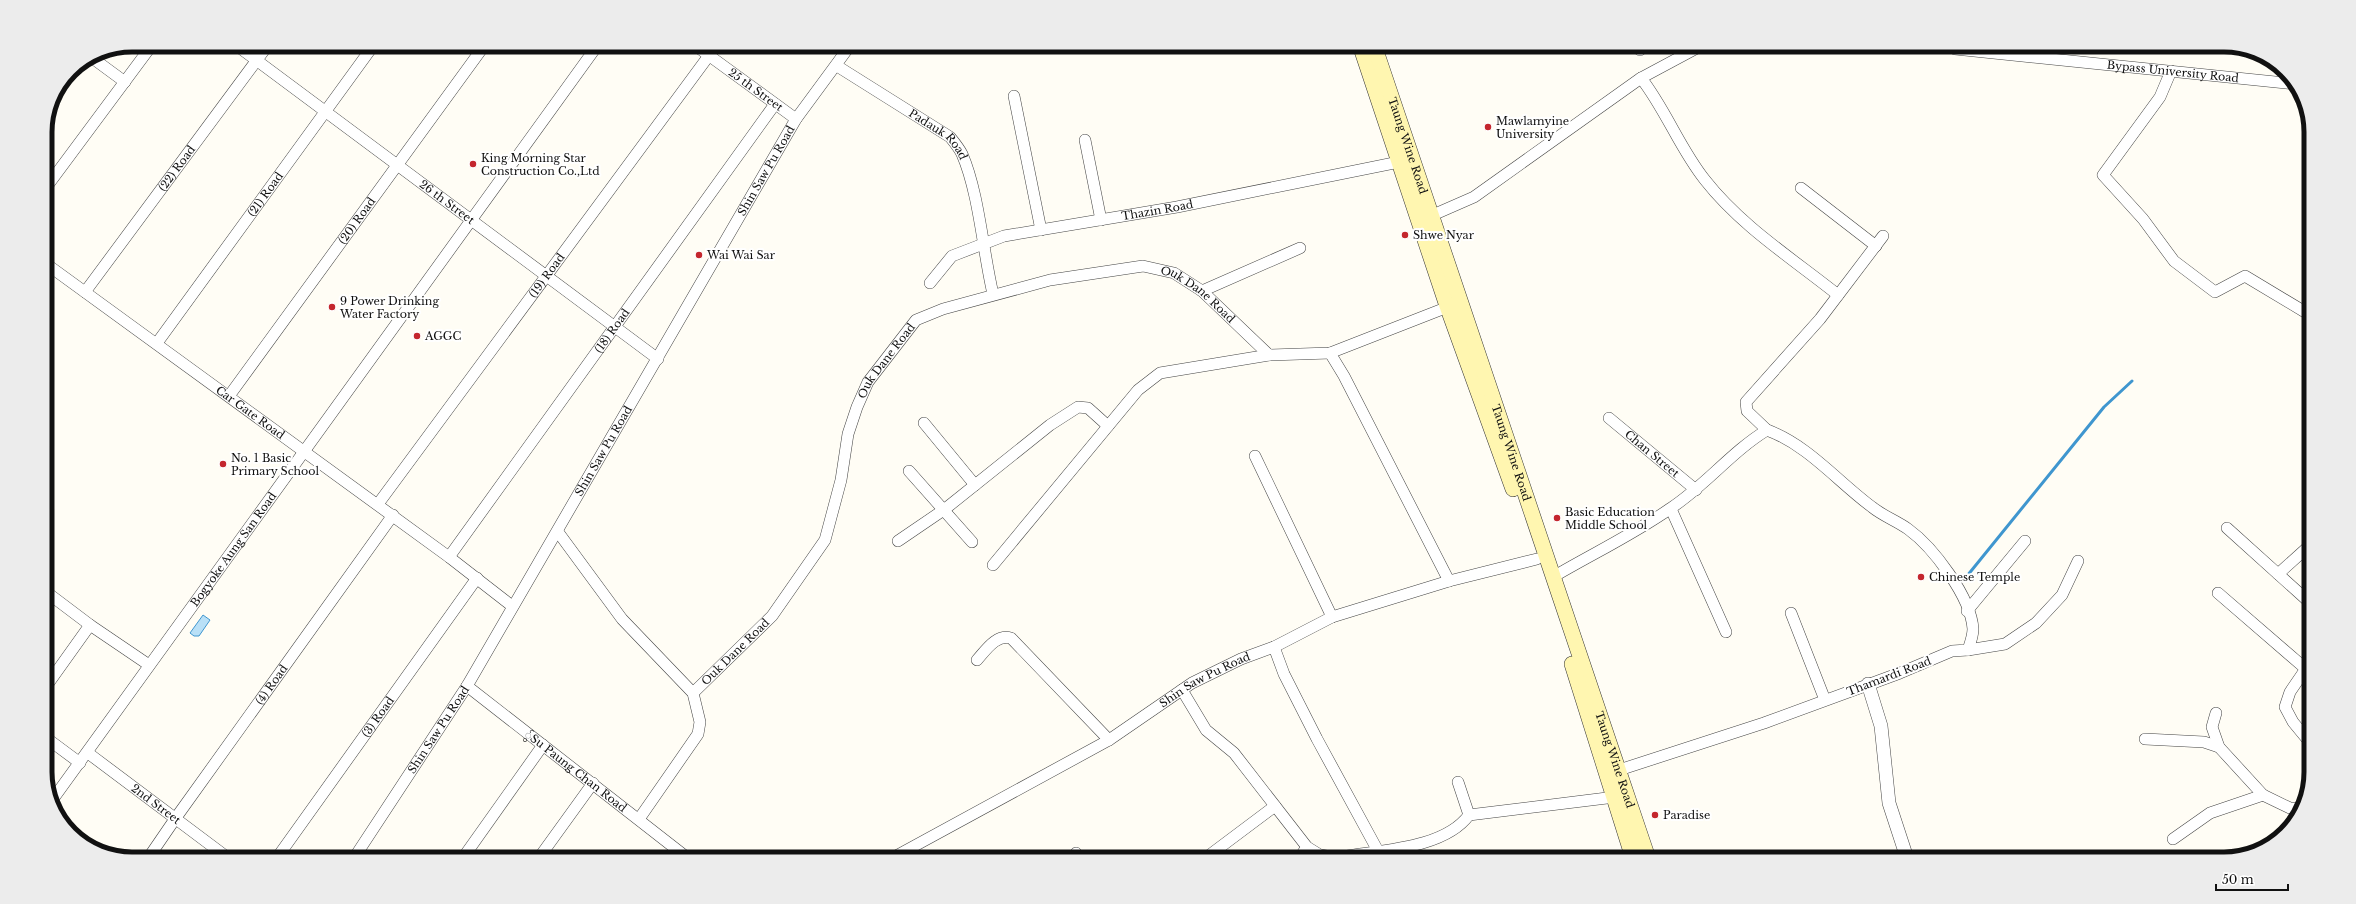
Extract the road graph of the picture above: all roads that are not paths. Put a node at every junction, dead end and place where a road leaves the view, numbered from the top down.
1 (147, 52) edge
2 (245, 52) edge
3 (263, 52) edge
4 (369, 52) edge
5 (480, 52) edge
6 (592, 52) edge
7 (704, 52) edge
8 (712, 52) edge
9 (846, 52) edge
10 (1362, 52) edge
11 (1377, 52) edge
12 (1690, 52) edge
13 (1995, 52) edge
14 (709, 56) junction
15 (96, 61) edge
16 (257, 61) junction
17 (837, 66) junction
18 (2171, 71) junction
19 (1641, 78) junction
20 (125, 82) junction
21 (2287, 83) edge
22 (1014, 96) dead end
23 (775, 104) junction
24 (325, 111) junction
25 (796, 119) junction
26 (1085, 140) dead end
27 (1399, 162) junction
28 (396, 165) junction
29 (52, 180) edge
30 (1801, 188) dead end
31 (1425, 219) junction
32 (1101, 220) junction
33 (472, 221) junction
34 (1041, 230) junction
35 (1883, 236) dead end
36 (982, 243) junction
37 (1876, 246) junction
38 (1300, 248) dead end
39 (52, 269) edge
40 (546, 276) junction
41 (930, 283) dead end
42 (1202, 291) junction
43 (85, 292) junction
44 (993, 294) junction
45 (1838, 295) junction
46 (1462, 303) junction
47 (1447, 306) junction
48 (2304, 311) edge
49 (616, 328) junction
50 (157, 343) junction
51 (1330, 353) junction
52 (1269, 355) junction
53 (658, 359) junction
54 (229, 396) junction
55 (1609, 418) dead end
56 (924, 423) dead end
57 (1108, 426) junction
58 (1767, 430) junction
59 (303, 450) junction
60 (1255, 456) dead end
61 (909, 471) dead end
62 (975, 485) junction
63 (1696, 490) junction
64 (378, 504) junction
65 (1671, 509) junction
66 (945, 510) junction
67 (393, 515) junction
68 (2227, 528) dead end
69 (558, 532) junction
70 (898, 541) dead end
71 (2025, 541) dead end
72 (972, 542) dead end
73 (2304, 551) edge
74 (449, 556) junction
75 (1537, 559) junction
76 (2078, 561) dead end
77 (993, 565) dead end
78 (2278, 574) junction
79 (1553, 576) junction
80 (477, 578) junction
81 (1449, 581) junction
82 (2218, 593) dead end
83 (52, 596) edge
84 (2304, 597) edge
85 (512, 606) junction
86 (1967, 611) junction
87 (1791, 614) dead end
88 (1332, 617) junction
89 (90, 625) junction
90 (1726, 632) dead end
91 (1274, 647) junction
92 (1968, 650) junction
93 (976, 660) dead end
94 (149, 665) junction
95 (2304, 665) edge
96 (2304, 672) edge
97 (52, 678) edge
98 (1868, 684) junction
99 (467, 686) junction
100 (1182, 690) junction
101 (693, 693) junction
102 (1825, 700) junction
103 (2216, 713) dead end
104 (2304, 736) edge
105 (2145, 739) dead end
106 (1109, 740) junction
107 (52, 742) edge
108 (543, 745) junction
109 (2219, 747) junction
110 (88, 753) junction
111 (80, 763) junction
112 (1614, 774) junction
113 (1458, 782) dead end
114 (593, 783) junction
115 (56, 795) edge
116 (2263, 795) junction
117 (1615, 797) junction
118 (1275, 806) junction
119 (2295, 809) edge
120 (1469, 815) junction
121 (174, 819) junction
122 (638, 819) junction
123 (2173, 838) dead end
124 (1307, 847) junction
125 (1378, 851) junction
126 (152, 852) edge
127 (220, 852) edge
128 (281, 852) edge
129 (358, 852) edge
130 (467, 852) edge
131 (543, 852) edge
132 (680, 852) edge
133 (903, 852) edge
134 (1214, 852) edge
135 (1304, 852) edge
136 (1315, 852) edge
137 (1372, 852) edge
138 (1631, 852) edge
139 (1646, 852) edge
140 (1905, 852) edge

1 - 20 street
2 - 16 street, 26 th Street
3 - 16 street, (22) Road
4 - 24 street, (21) Road
5 - 28 street, (20) Road
6 - 33 street, Bogyoke Aung San Road
7 - 14 street, 25 th Street
8 - 14 street, (19) Road
9 - 17 street, Shin Saw Pu Road
10 - 27 main road, Taung Wine Road
11 - 31 main road, Taung Wine Road
12 - 19 street
13 - 18 street, Bypass University Road
14 - 23 street, 25 th Street
14 - 40 street, (19) Road
15 - 20 street
16 - 24 street, 26 th Street
16 - 43 street, (22) Road
17 - 25 street, Shin Saw Pu Road
17 - 36 street, Padauk Road
18 - 21 street, Bypass University Road
18 - 48 street
19 - 31 street
19 - 45 street
20 - 29 street
22 - 34 street
23 - 25 street, 25 th Street
23 - 49 street, (18) Road
24 - 28 street, 26 th Street
24 - 50 street, (21) Road
25 - 53 street, Shin Saw Pu Road
26 - 32 street
27 - 31 main road, Taung Wine Road
27 - 32 street, Thazin Road
28 - 33 street, 26 th Street
28 - 54 street, (20) Road
30 - 37 street
31 - 46 main road, Taung Wine Road
31 - 47 main road, Taung Wine Road
32 - 34 street, Thazin Road
33 - 40 street, 26 th Street
33 - 59 street, Bogyoke Aung San Road
34 - 36 street, Thazin Road
35 - 37 street
36 - 41 street, Thazin Road
36 - 44 street, Padauk Road
37 - 45 street
38 - 42 street
39 - 43 street, Car Gate Road
40 - 49 street, 26 th Street
40 - 64 street, (19) Road
42 - 44 street, Ouk Dane Road
42 - 52 street, Ouk Dane Road
43 - 50 street, Car Gate Road
44 - 101 street, Ouk Dane Road
45 - 58 street
46 - 47 street
46 - 79 main road, Taung Wine Road
47 - 51 street
47 - 75 main road, Taung Wine Road
49 - 53 street, 26 th Street
49 - 74 street, (18) Road
50 - 54 street, Car Gate Road
51 - 52 street
51 - 81 street
52 - 57 street
53 - 69 street, Shin Saw Pu Road
54 - 59 street, Car Gate Road
55 - 63 street, Chan Street
56 - 62 street
57 - 62 street
57 - 77 street
58 - 63 street
58 - 86 street
59 - 64 street, Car Gate Road
59 - 94 street, Bogyoke Aung San Road
60 - 88 street
61 - 66 street
62 - 66 street
63 - 65 street
64 - 67 street, Car Gate Road
65 - 79 street
65 - 90 street
66 - 70 street
66 - 72 street
67 - 74 street, Car Gate Road
67 - 121 street, (4) Road
68 - 78 street
69 - 85 street, Shin Saw Pu Road
69 - 101 street
71 - 86 street
73 - 78 street
74 - 80 street, Car Gate Road
75 - 81 street, Shin Saw Pu Road
75 - 112 main road, Taung Wine Road
76 - 92 street, Thamardi Road
78 - 84 street
79 - 112 main road, Taung Wine Road
80 - 85 street, Car Gate Road
80 - 128 street, (3) Road
81 - 88 street, Shin Saw Pu Road
82 - 95 street
83 - 89 street
85 - 99 street, Shin Saw Pu Road
86 - 92 street
87 - 102 street
88 - 91 street, Shin Saw Pu Road
89 - 94 street
89 - 97 street
91 - 100 street, Shin Saw Pu Road
91 - 125 street
92 - 98 street, Thamardi Road
93 - 106 street
94 - 110 street, Bogyoke Aung San Road
96 - 104 street
98 - 102 street, Thamardi Road
98 - 140 street
99 - 108 street, ်ွSu Paung Chan Road
99 - 129 street, Shin Saw Pu Road
100 - 106 street, Shin Saw Pu Road
100 - 118 street
101 - 122 street
102 - 112 street, Thamardi Road
103 - 109 street
105 - 109 street
106 - 133 street, Shin Saw Pu Road
107 - 111 street
108 - 114 street, ်ွSu Paung Chan Road
108 - 130 street
109 - 116 street
110 - 111 street, Bogyoke Aung San Road
110 - 121 street, 2nd Street
111 - 115 street, Bogyoke Aung San Road
112 - 117 main road, Taung Wine Road
112 - 139 main road, Taung Wine Road
113 - 120 street
114 - 122 street, ်ွSu Paung Chan Road
114 - 131 street
116 - 119 street
116 - 123 street
117 - 120 street
117 - 138 main road, Taung Wine Road
118 - 124 street
118 - 134 street
120 - 125 street
121 - 126 street, (4) Road
121 - 127 street, 2nd Street
122 - 132 street, ်ွSu Paung Chan Road
124 - 135 street
124 - 136 street
125 - 137 street

